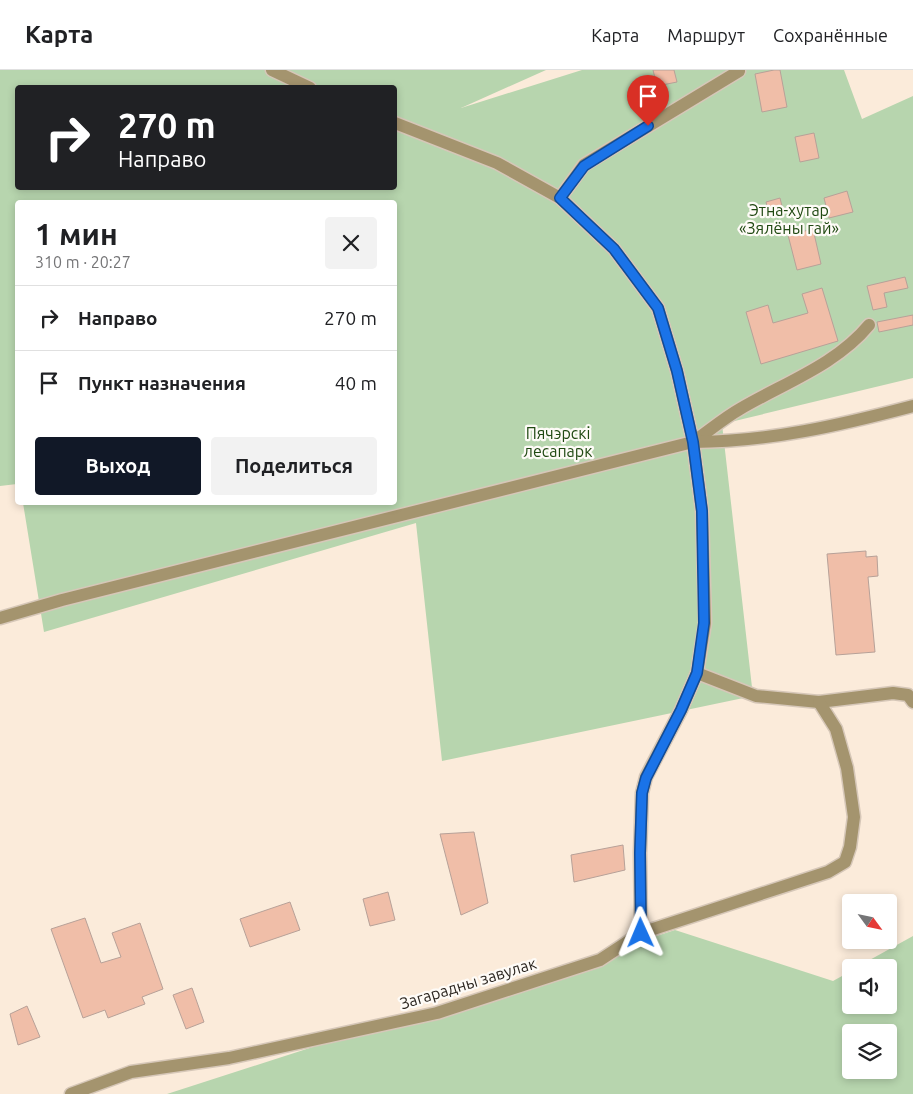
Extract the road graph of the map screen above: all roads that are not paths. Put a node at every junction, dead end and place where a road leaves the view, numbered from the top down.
1 (272, 70) edge
2 (739, 71) dead end
3 (304, 85) edge
4 (397, 124) edge
5 (560, 198) junction
6 (869, 325) dead end
7 (913, 406) edge
8 (693, 442) junction
9 (0, 618) edge
10 (697, 673) junction
11 (819, 702) junction
12 (913, 702) edge
13 (641, 933) junction
14 (71, 1094) edge

1 - 3 street
2 - 5 street
4 - 5 street
5 - 8 street
6 - 8 street
7 - 8 street
8 - 9 street
8 - 10 street
10 - 11 street
10 - 13 street
11 - 12 street
11 - 13 street, Загарадны завулак
13 - 14 street, Загарадны завулак

